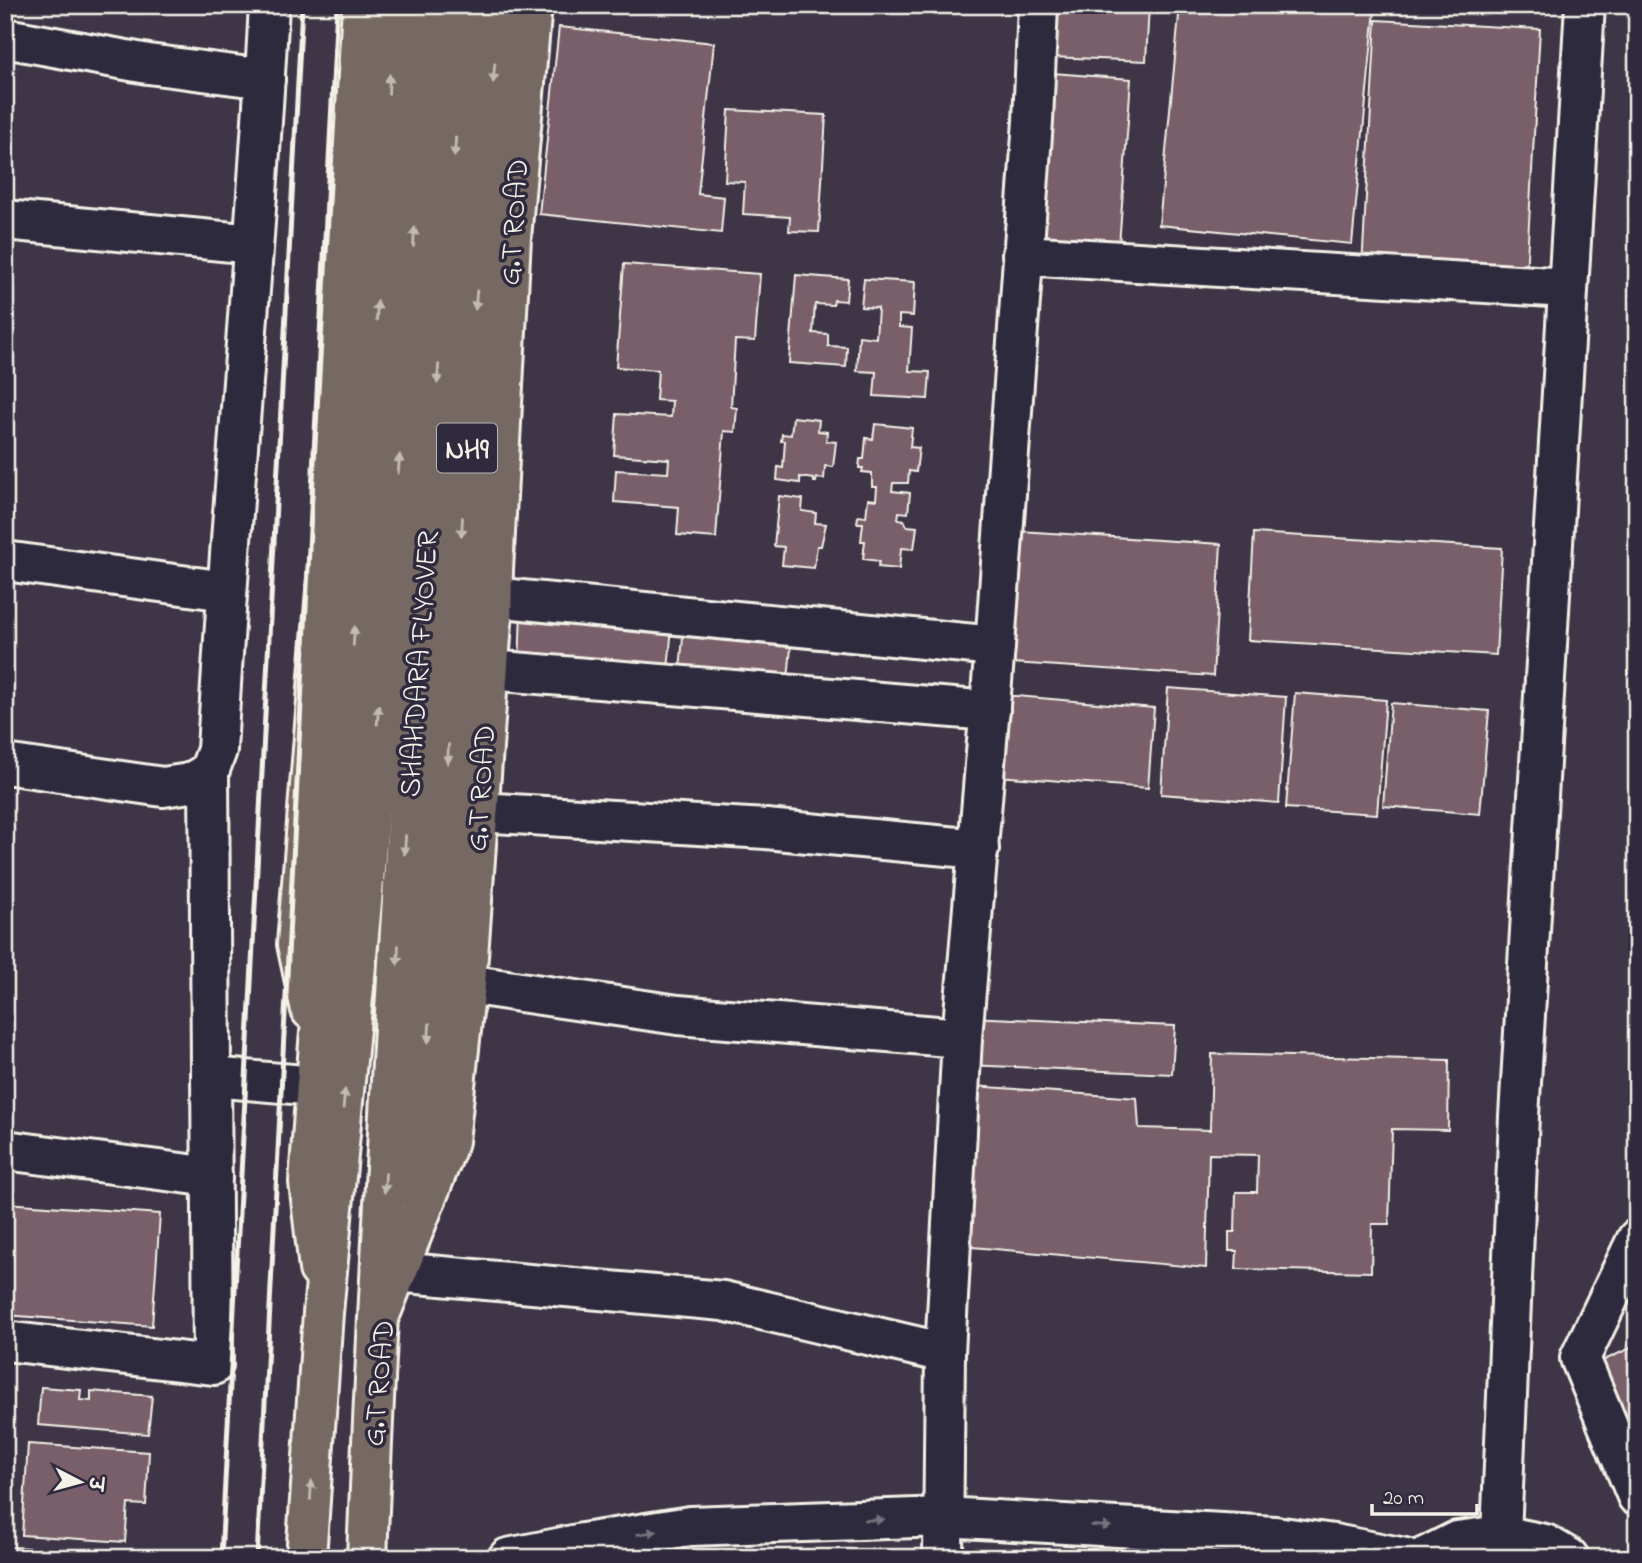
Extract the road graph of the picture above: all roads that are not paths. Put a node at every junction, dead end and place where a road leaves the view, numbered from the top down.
1 (269, 5) edge
2 (362, 5) edge
3 (393, 5) edge
4 (428, 5) edge
5 (465, 5) edge
6 (500, 5) edge
7 (531, 5) edge
8 (1038, 5) edge
9 (1585, 5) edge
10 (5, 38) edge
11 (265, 79) junction
12 (5, 220) edge
13 (253, 244) junction
14 (1022, 255) junction
15 (1569, 288) junction
16 (5, 561) edge
17 (226, 591) junction
18 (492, 597) junction
19 (995, 646) junction
20 (489, 670) junction
21 (990, 711) junction
22 (5, 764) edge
23 (209, 772) junction
24 (478, 812) junction
25 (979, 849) junction
26 (350, 878) junction
27 (466, 984) junction
28 (962, 1038) junction
29 (319, 1043) junction
30 (211, 1077) junction
31 (316, 1086) junction
32 (5, 1150) edge
33 (212, 1177) junction
34 (414, 1225) junction
35 (1637, 1239) edge
36 (396, 1272) junction
37 (323, 1313) junction
38 (377, 1323) junction
39 (5, 1341) edge
40 (945, 1353) junction
41 (1637, 1496) edge
42 (944, 1517) junction
43 (1501, 1535) junction
44 (306, 1558) edge
45 (368, 1558) edge
46 (508, 1558) edge
47 (943, 1558) edge
48 (1405, 1558) edge
49 (1423, 1558) edge
50 (1569, 1558) edge

1 - 11 street
2 - 29 main road
26 -> 3 main road, SHAHDARA FLYOVER
26 -> 4 main road, SHAHDARA FLYOVER
5 -> 38 main road, SHAHDARA FLYOVER
6 -> 34 main road, SHAHDARA FLYOVER / NH9
7 - 18 main road, G.T ROAD
8 - 14 street
9 - 15 street
10 - 11 street
11 - 13 street
12 - 13 street
13 - 17 street
14 - 15 street
14 - 19 street
15 - 43 street
16 - 17 street
17 - 23 street
18 - 19 street
18 - 20 main road, G.T ROAD
19 - 21 street
20 - 21 street
20 - 24 main road, G.T ROAD
21 - 25 street
22 - 23 street
23 - 30 street
24 - 25 street
24 - 27 main road, G.T ROAD
25 - 28 street
26 - 29 main road, SHAHDARA FLYOVER
37 -> 26 main road, SHAHDARA FLYOVER
27 - 28 street
27 - 34 main road, G.T ROAD
28 - 40 street
29 - 31 main road
30 - 31 street
30 - 33 street
31 - 37 main road
32 - 33 street
33 - 39 street
34 - 36 main road, G.T ROAD
35 - 41 street
36 - 38 main road, G.T ROAD
36 - 40 street
44 -> 37 main road, G.T ROAD
38 - 45 main road, G.T ROAD
40 - 42 street
46 -> 42 street
42 - 47 street
42 -> 48 street
43 - 49 street
43 - 50 street

